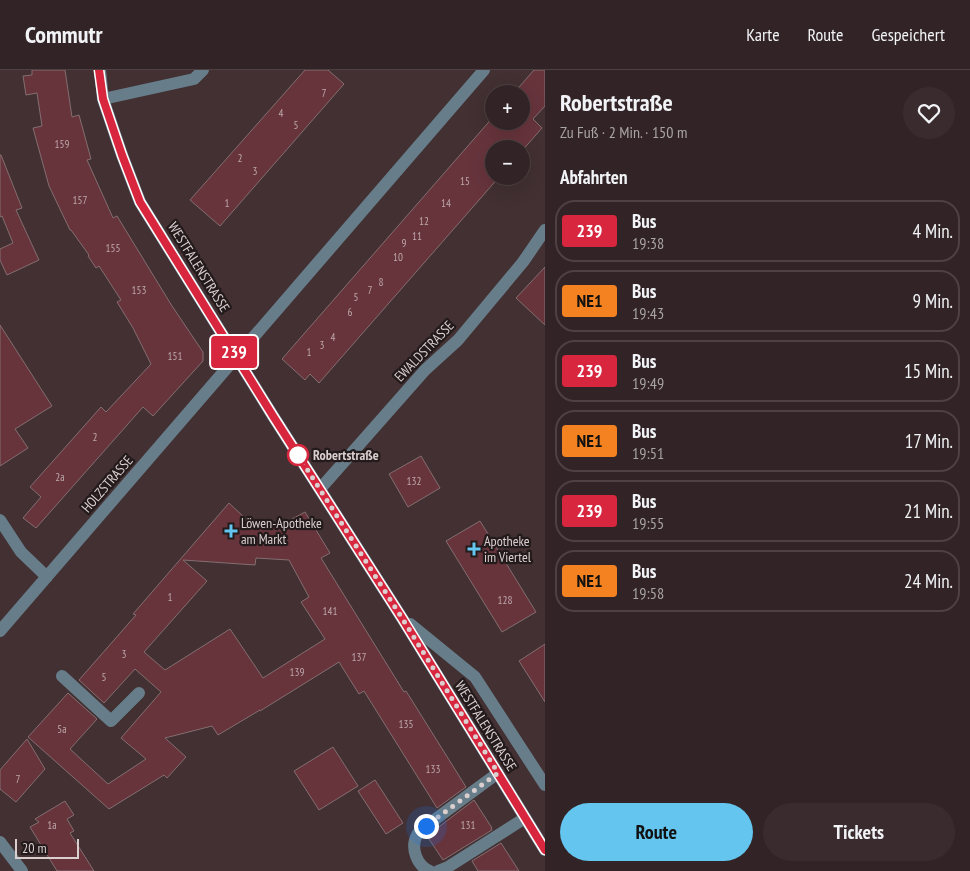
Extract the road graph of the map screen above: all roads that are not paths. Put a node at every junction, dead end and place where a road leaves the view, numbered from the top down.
1 (100, 70) edge
2 (203, 70) edge
3 (484, 70) edge
4 (103, 99) junction
5 (545, 230) edge
6 (237, 356) junction
7 (320, 489) junction
8 (0, 520) edge
9 (47, 577) junction
10 (402, 618) junction
11 (0, 631) edge
12 (62, 676) dead end
13 (138, 693) dead end
14 (498, 773) junction
15 (545, 785) edge
16 (526, 818) junction
17 (0, 842) edge
18 (545, 850) edge
19 (22, 871) edge
20 (430, 871) edge
21 (438, 871) edge

1 - 4 street, WESTFALENSTRASSE
2 - 4 street
3 - 6 street
4 - 6 street, WESTFALENSTRASSE
5 - 7 street, EWALDSTRASSE
6 - 7 street, WESTFALENSTRASSE
6 - 9 street, HOLZSTRASSE
7 - 10 street, WESTFALENSTRASSE
8 - 9 street
9 - 11 street, HOLZSTRASSE
10 - 14 street, WESTFALENSTRASSE
10 - 15 street, WESTFALENSTRASSE
12 - 13 street
14 - 16 street, WESTFALENSTRASSE
14 - 20 street
16 - 18 street, WESTFALENSTRASSE
16 - 21 street
17 - 19 street

